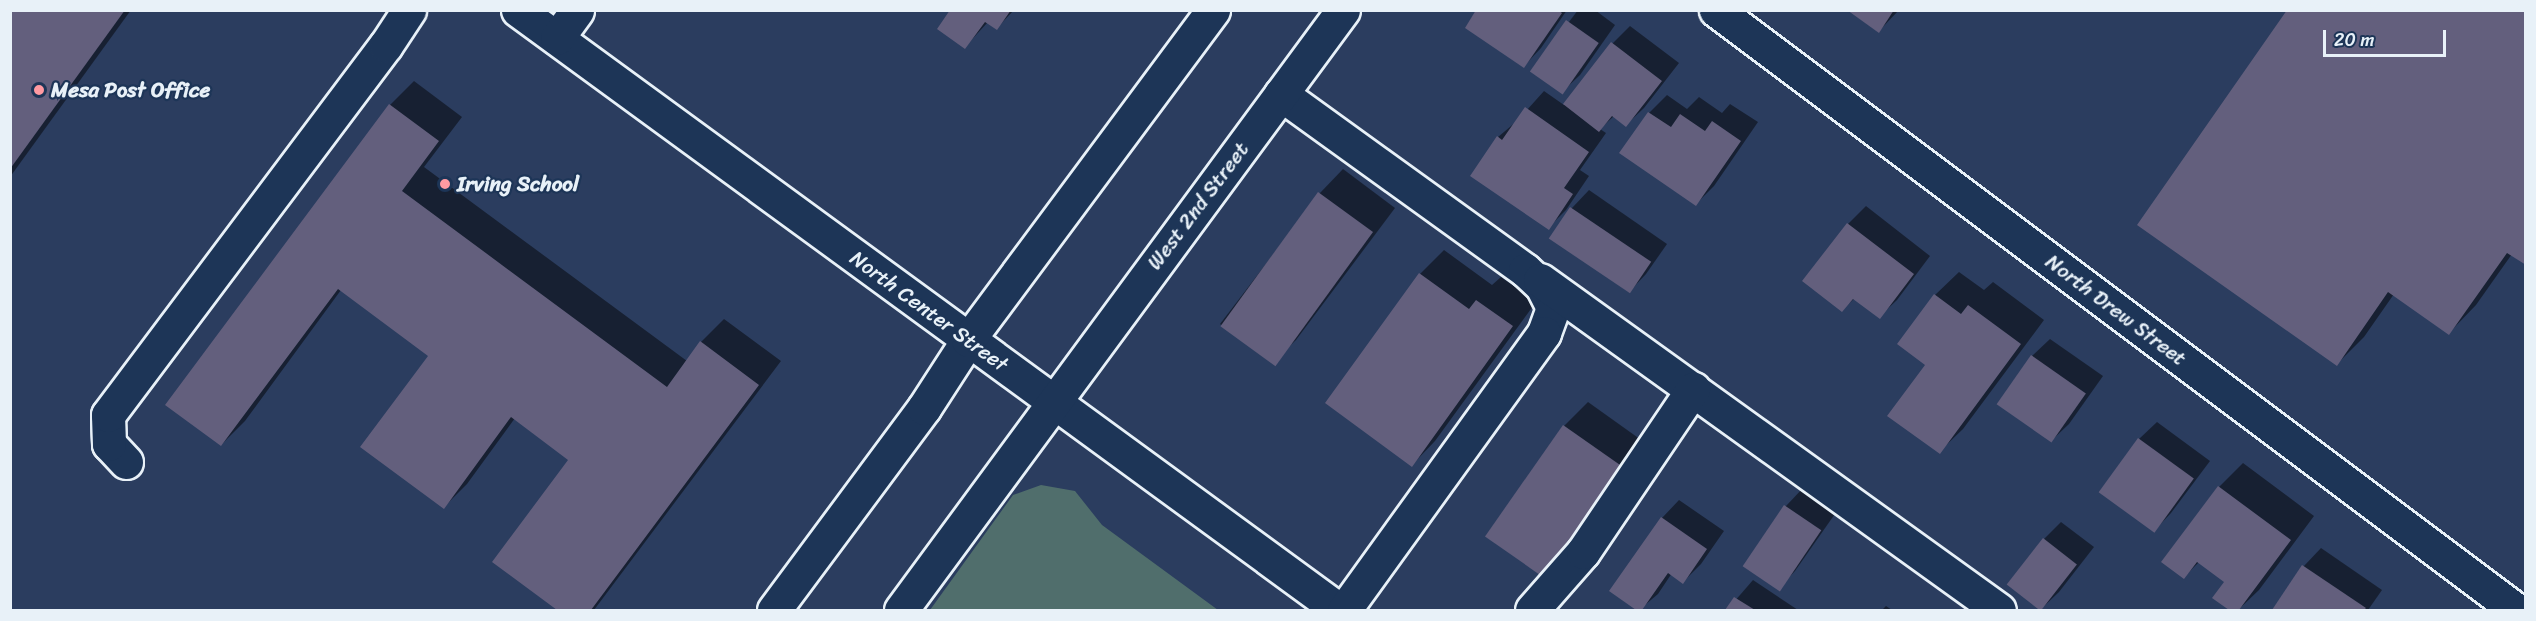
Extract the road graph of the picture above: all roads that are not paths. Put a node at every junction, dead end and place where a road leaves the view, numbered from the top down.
1 (409, 10) edge
2 (519, 10) edge
3 (577, 10) edge
4 (1213, 10) edge
5 (1343, 10) edge
6 (1716, 10) edge
7 (557, 38) junction
8 (1281, 94) junction
9 (1525, 270) junction
10 (968, 340) junction
11 (1693, 389) junction
12 (1054, 402) junction
13 (126, 462) dead end
14 (774, 610) edge
15 (901, 610) edge
16 (1342, 610) edge
17 (1532, 610) edge
18 (1999, 610) edge
19 (2516, 610) edge

1 - 13 street
2 - 7 street, North Center Street
3 - 7 street
4 - 10 street
5 - 8 street, West 2nd Street
6 - 19 street, North Drew Street
7 - 10 street, North Center Street
8 - 9 street
8 - 12 street, West 2nd Street
9 - 11 street
9 - 16 street
10 - 12 street, North Center Street
10 - 14 street
11 - 17 street
11 - 18 street
12 - 15 street, West 2nd Street
12 - 16 street, North Center Street

